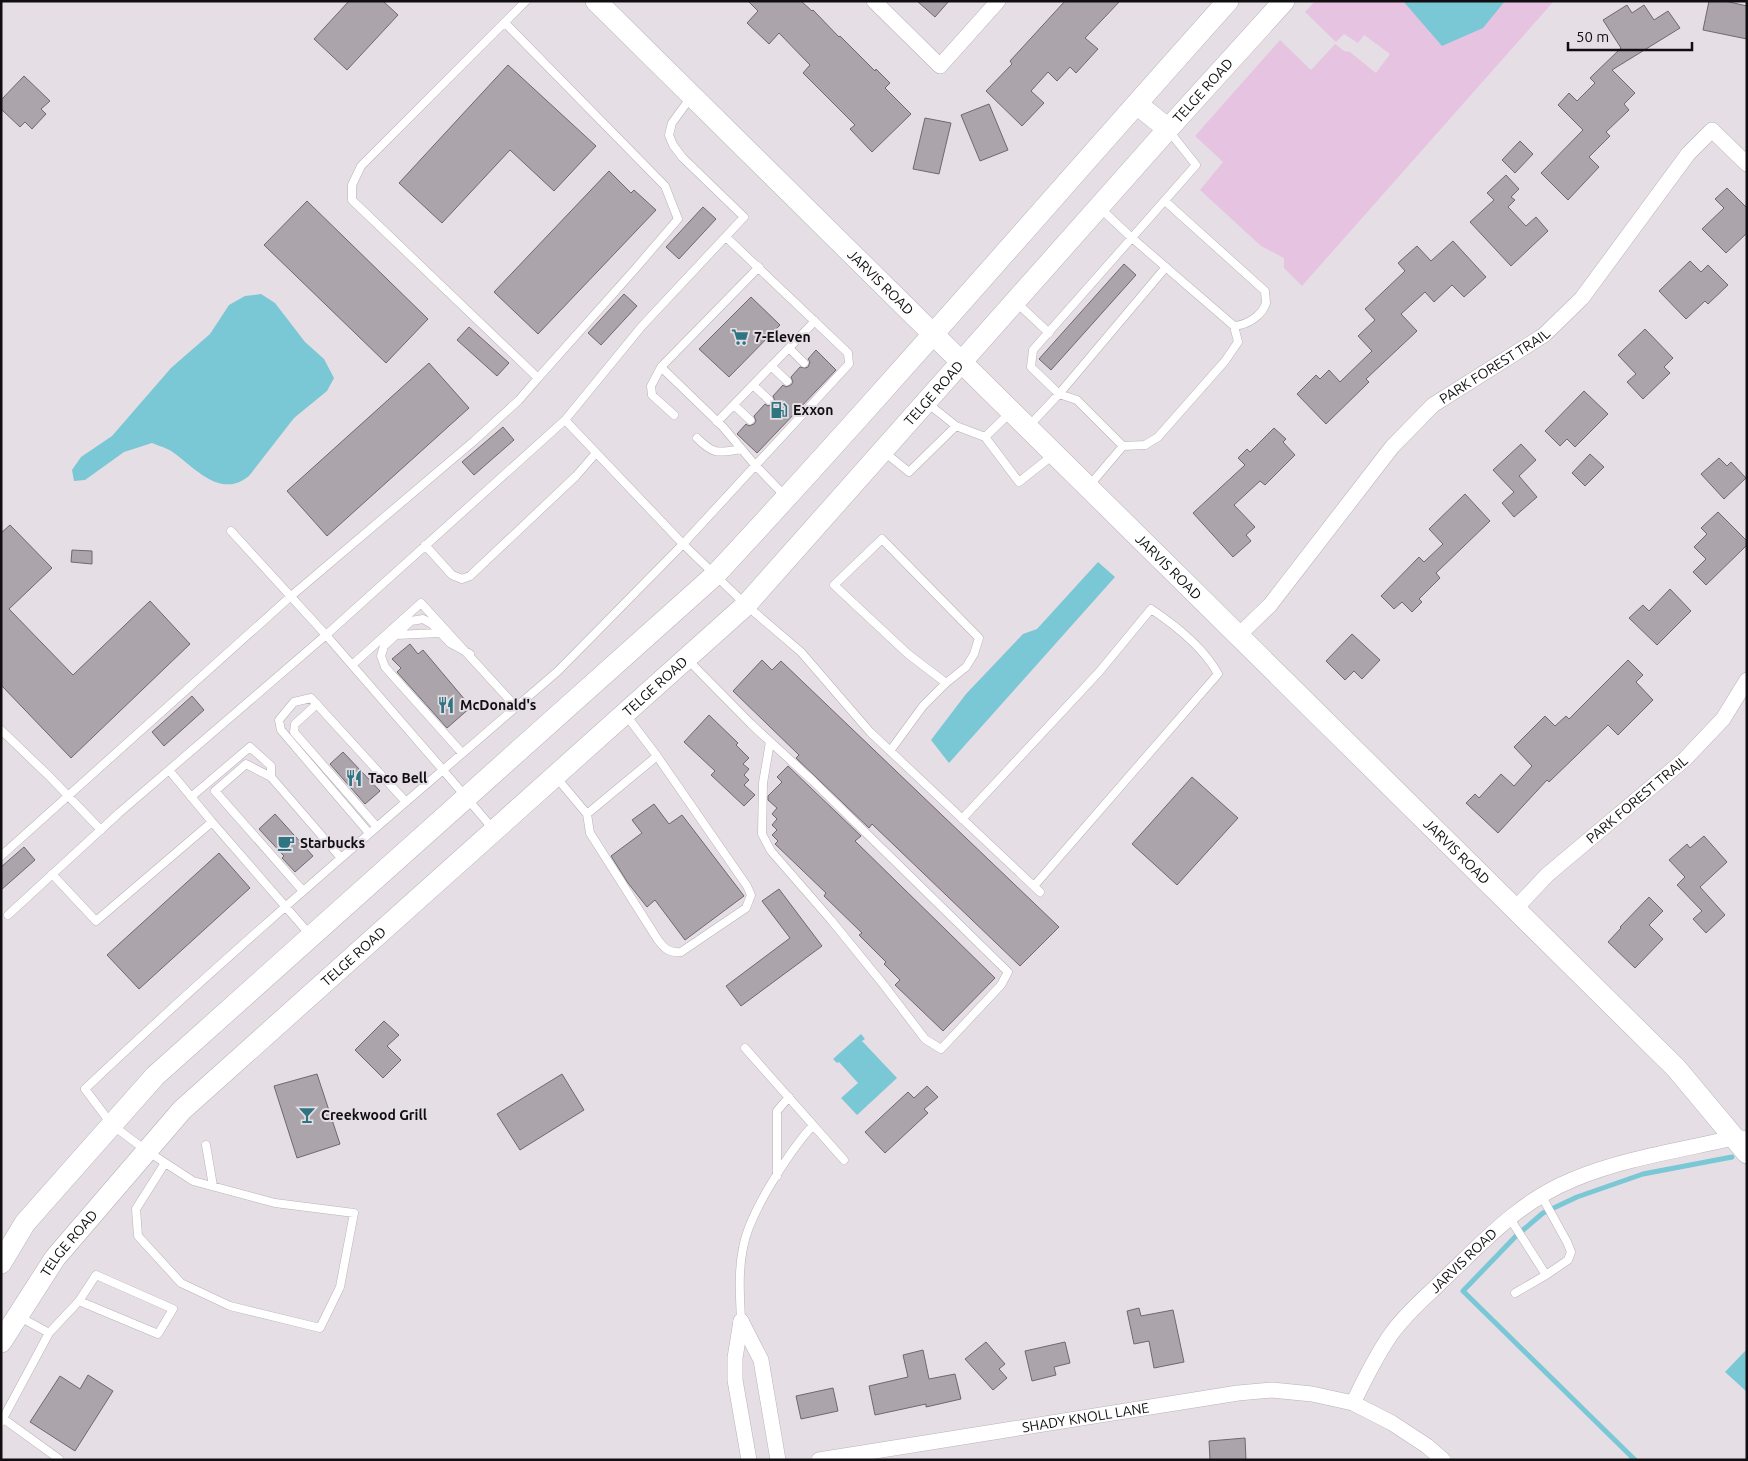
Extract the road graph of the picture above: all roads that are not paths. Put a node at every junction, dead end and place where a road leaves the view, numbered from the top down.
1 (526, 1) edge
2 (596, 1) edge
3 (874, 1) edge
4 (998, 1) edge
5 (1228, 1) edge
6 (1284, 1) edge
7 (505, 23) junction
8 (692, 96) junction
9 (1137, 104) junction
10 (1168, 130) junction
11 (1747, 164) edge
12 (1165, 200) junction
13 (1099, 207) junction
14 (726, 237) junction
15 (1132, 238) junction
16 (759, 267) junction
17 (1166, 267) junction
18 (1015, 302) junction
19 (815, 321) junction
20 (1234, 326) junction
21 (1049, 332) junction
22 (934, 334) junction
23 (789, 348) junction
24 (962, 362) junction
25 (804, 363) dead end
26 (771, 366) junction
27 (661, 368) junction
28 (538, 378) junction
29 (787, 381) dead end
30 (753, 385) junction
31 (1059, 394) junction
32 (769, 400) dead end
33 (926, 402) junction
34 (734, 405) junction
35 (1012, 412) junction
36 (674, 415) dead end
37 (565, 420) junction
38 (750, 420) dead end
39 (718, 422) junction
40 (956, 426) junction
41 (1028, 427) junction
42 (985, 437) junction
43 (697, 438) dead end
44 (1123, 446) junction
45 (740, 449) junction
46 (882, 451) junction
47 (596, 453) junction
48 (1055, 454) junction
49 (754, 465) junction
50 (1088, 487) junction
51 (787, 498) junction
52 (231, 532) dead end
53 (683, 544) junction
54 (425, 545) junction
55 (715, 575) junction
56 (290, 597) junction
57 (746, 605) junction
58 (439, 633) junction
59 (326, 634) junction
60 (396, 635) junction
61 (1239, 635) junction
62 (470, 654) junction
63 (687, 658) junction
64 (352, 665) junction
65 (1747, 680) edge
66 (946, 683) junction
67 (314, 701) junction
68 (516, 707) junction
69 (625, 714) junction
70 (1, 730) edge
71 (770, 742) junction
72 (890, 751) junction
73 (462, 753) junction
74 (657, 756) junction
75 (168, 770) junction
76 (443, 770) junction
77 (556, 776) junction
78 (271, 777) junction
79 (68, 796) junction
80 (191, 797) junction
81 (467, 798) junction
82 (406, 802) junction
83 (588, 814) junction
84 (962, 818) junction
85 (212, 822) junction
86 (377, 827) junction
87 (101, 830) junction
88 (494, 831) junction
89 (369, 833) junction
90 (1, 856) edge
91 (341, 858) junction
92 (52, 874) junction
93 (1034, 886) junction
94 (302, 891) junction
95 (1040, 892) dead end
96 (286, 906) junction
97 (1516, 909) junction
98 (8, 915) dead end
99 (312, 936) junction
100 (745, 1048) dead end
101 (788, 1097) junction
102 (112, 1125) junction
103 (813, 1125) junction
104 (1742, 1143) edge
105 (206, 1145) dead end
106 (147, 1151) junction
107 (844, 1160) dead end
108 (165, 1163) junction
109 (776, 1177) junction
110 (213, 1186) junction
111 (1541, 1196) junction
112 (1509, 1217) junction
113 (1, 1263) edge
114 (1546, 1275) junction
115 (1515, 1293) dead end
116 (79, 1301) junction
117 (18, 1316) junction
118 (741, 1321) junction
119 (49, 1333) junction
120 (1, 1342) edge
121 (1353, 1403) junction
122 (2, 1419) edge
123 (59, 1459) edge
124 (750, 1460) edge
125 (778, 1460) edge
126 (819, 1460) edge
127 (1442, 1460) edge

1 - 7 lane
2 - 8 main road, JARVIS ROAD
3 - 4 street
5 - 9 main road
6 - 10 main road, TELGE ROAD
7 - 28 lane
7 - 28 lane
8 - 14 lane
8 - 22 main road, JARVIS ROAD
9 - 10 main road
9 - 22 main road
10 - 12 lane
10 - 13 main road, TELGE ROAD
11 - 61 street, PARK FOREST TRAIL
12 - 15 lane
12 - 20 lane
13 - 15 lane
13 - 18 main road, TELGE ROAD
14 - 16 lane
14 - 37 lane
15 - 17 lane
15 - 21 lane
16 - 19 lane
16 - 27 lane
17 - 20 lane
17 - 31 lane
18 - 21 lane
18 - 24 main road, TELGE ROAD
19 - 23 lane
19 - 49 lane
20 - 44 lane
21 - 31 lane
22 - 24 main road, JARVIS ROAD
22 - 51 main road
23 - 25 lane
23 - 26 lane
24 - 33 main road, TELGE ROAD
24 - 35 main road, JARVIS ROAD
26 - 29 lane
26 - 30 lane
27 - 36 lane
27 - 39 lane
28 - 56 lane
30 - 32 lane
30 - 34 lane
31 - 41 lane
31 - 44 lane
33 - 40 lane
33 - 46 main road, TELGE ROAD
34 - 38 lane
34 - 39 lane
35 - 41 main road, JARVIS ROAD
35 - 42 lane
37 - 47 lane
37 - 54 lane
39 - 45 lane
40 - 42 lane
40 - 46 lane
41 - 48 main road, JARVIS ROAD
42 - 48 lane
43 - 45 lane
44 - 50 lane
45 - 49 lane
46 - 57 main road, TELGE ROAD
47 - 53 lane
47 - 54 lane
48 - 50 main road, JARVIS ROAD
49 - 51 lane
49 - 53 lane
50 - 61 main road, JARVIS ROAD
51 - 55 main road
52 - 56 lane
53 - 55 lane
53 - 68 lane
54 - 59 lane
55 - 57 lane
55 - 81 main road
56 - 59 lane
56 - 79 lane
57 - 63 main road, TELGE ROAD
57 - 72 lane
58 - 60 lane
58 - 60 lane
58 - 62 lane
59 - 64 lane
59 - 75 lane
60 - 73 lane
61 - 97 main road, JARVIS ROAD
62 - 64 lane
62 - 68 lane
63 - 69 main road, TELGE ROAD
63 - 71 lane
64 - 76 lane
65 - 97 street, PARK FOREST TRAIL
66 - 66 lane
66 - 72 lane
67 - 82 lane
67 - 86 lane
67 - 89 lane
68 - 73 lane
69 - 74 lane
69 - 77 main road, TELGE ROAD
70 - 79 lane
71 - 71 lane
72 - 84 lane
73 - 76 lane
74 - 83 lane
74 - 83 lane
75 - 80 lane
75 - 87 lane
76 - 81 lane
76 - 82 lane
77 - 83 lane
77 - 88 main road, TELGE ROAD
78 - 80 lane
78 - 91 lane
78 - 94 lane
79 - 87 lane
79 - 90 lane
80 - 85 lane
81 - 88 lane
81 - 99 main road
82 - 86 lane
84 - 93 lane
84 - 93 lane
85 - 92 lane
85 - 96 lane
86 - 89 lane
87 - 92 lane
88 - 106 main road, TELGE ROAD
89 - 91 lane
91 - 94 lane
92 - 98 lane
93 - 95 lane
94 - 96 lane
96 - 99 lane
96 - 102 lane
97 - 104 main road, JARVIS ROAD
99 - 102 main road
100 - 101 lane
101 - 103 lane
101 - 109 lane
102 - 106 lane
102 - 113 main road
103 - 107 lane
103 - 109 lane
104 - 111 street, JARVIS ROAD
105 - 110 lane
106 - 108 lane
106 - 117 main road, TELGE ROAD
108 - 110 lane
108 - 110 lane
109 - 118 lane
111 - 112 street, JARVIS ROAD
111 - 114 lane
112 - 114 lane
112 - 121 street, JARVIS ROAD
114 - 115 lane
116 - 116 lane
116 - 119 lane
117 - 119 lane
117 - 120 main road, TELGE ROAD
118 - 124 street
118 - 125 street
119 - 122 lane
121 - 126 street, SHADY KNOLL LANE
121 - 127 street, SHADY KNOLL LANE
122 - 123 lane

